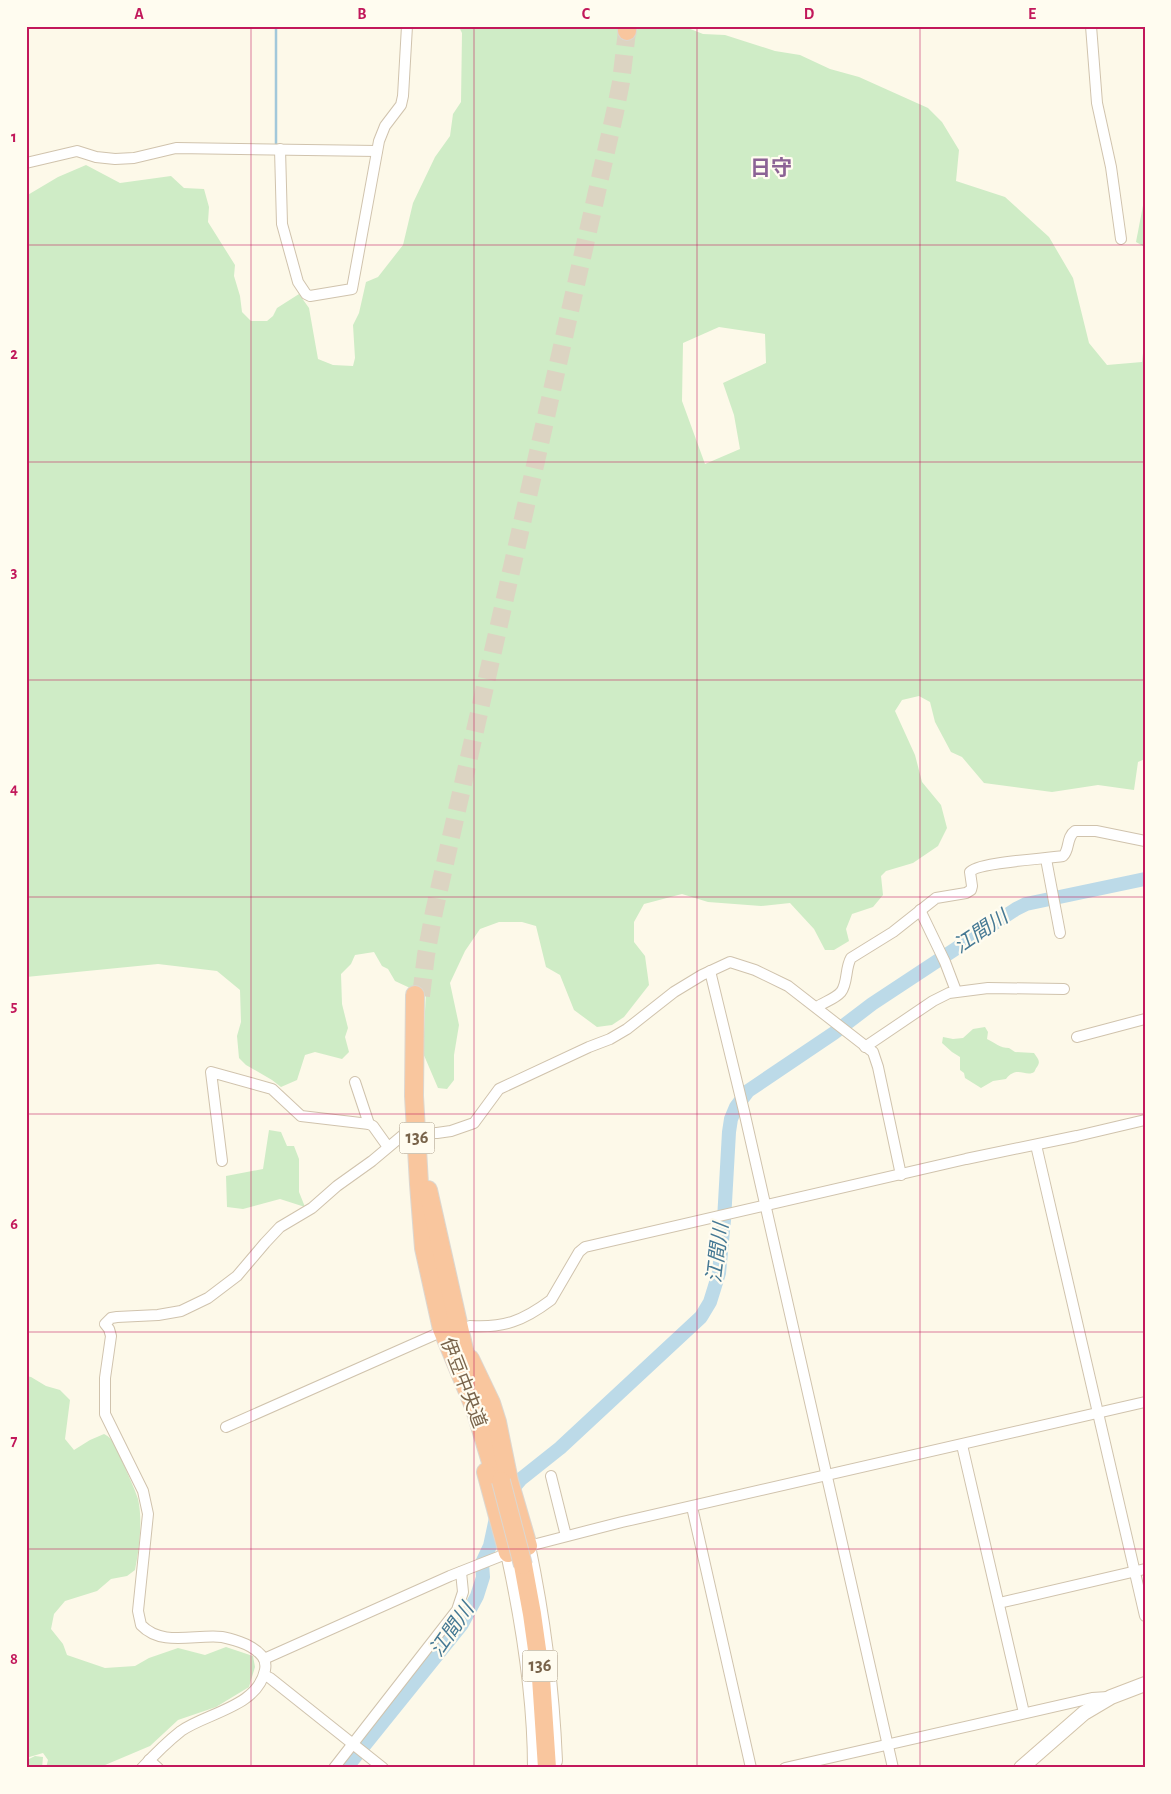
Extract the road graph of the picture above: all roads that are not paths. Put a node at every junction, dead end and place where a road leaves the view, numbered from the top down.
1 (407, 26) edge
2 (1091, 26) edge
3 (280, 149) junction
4 (377, 151) junction
5 (26, 163) edge
6 (1121, 239) dead end
7 (1145, 841) edge
8 (1046, 859) junction
9 (920, 910) junction
10 (1060, 934) dead end
11 (710, 972) junction
12 (1064, 988) dead end
13 (956, 992) junction
14 (418, 996) tunnel mouth
15 (817, 1007) junction
16 (1145, 1019) edge
17 (1076, 1037) dead end
18 (865, 1046) junction
19 (355, 1082) dead end
20 (1145, 1120) edge
21 (369, 1124) junction
22 (411, 1133) dead end
23 (424, 1133) dead end
24 (1036, 1145) junction
25 (388, 1147) junction
26 (222, 1161) dead end
27 (901, 1175) junction
28 (765, 1206) junction
29 (470, 1326) dead end
30 (434, 1335) dead end
31 (1145, 1402) edge
32 (1098, 1413) junction
33 (226, 1427) dead end
34 (962, 1444) junction
35 (551, 1476) dead end
36 (826, 1476) junction
37 (500, 1483) junction
38 (692, 1507) junction
39 (566, 1536) junction
40 (528, 1546) junction
41 (509, 1556) junction
42 (466, 1570) junction
43 (1140, 1570) edge
44 (999, 1603) junction
45 (1145, 1616) edge
46 (264, 1659) junction
47 (264, 1676) junction
48 (1145, 1684) edge
49 (1111, 1697) junction
50 (1024, 1713) junction
51 (354, 1744) junction
52 (888, 1744) junction
53 (145, 1764) edge
54 (158, 1768) edge
55 (334, 1768) edge
56 (383, 1768) edge
57 (535, 1768) edge
58 (541, 1768) edge
59 (547, 1768) edge
60 (555, 1768) edge
61 (751, 1768) edge
62 (785, 1768) edge
63 (893, 1768) edge
64 (1021, 1768) edge

1 - 4 street
2 - 6 street
3 - 4 street
3 - 4 street
3 - 5 street
7 - 8 street
8 - 9 street
8 - 10 street
9 - 13 street
9 - 15 street
11 - 15 street
11 - 23 street
11 - 28 street
12 - 13 street
13 - 18 street
14 - 37 highway, 伊豆中央道 / 136
15 - 18 street
16 - 17 street
18 - 27 street
19 - 21 street
20 - 24 street
21 - 25 street
21 - 26 street
22 - 25 street
24 - 27 street
24 - 32 street
25 - 46 street
27 - 28 street
28 - 29 street
28 - 36 street
30 - 33 street
31 - 32 street
32 - 34 street
32 - 43 street
34 - 36 street
34 - 44 street
35 - 39 street
36 - 38 street
36 - 52 street
37 - 40 highway
37 - 41 highway, 伊豆中央道 / 136
37 - 41 highway, 136
38 - 39 street
38 - 61 street
39 - 40 street
40 - 41 street
40 - 60 main road
41 - 42 street
41 - 57 main road
41 - 58 highway, 伊豆中央道 / 136
41 - 59 highway, 伊豆中央道 / 136
42 - 46 street
42 - 51 street
43 - 44 street
43 - 45 street
44 - 50 street
46 - 47 street
47 - 51 street
47 - 53 street
48 - 49 main road
49 - 50 street
49 - 64 main road
50 - 52 street
51 - 55 street
51 - 56 street
52 - 62 street
52 - 63 street
53 - 54 street

